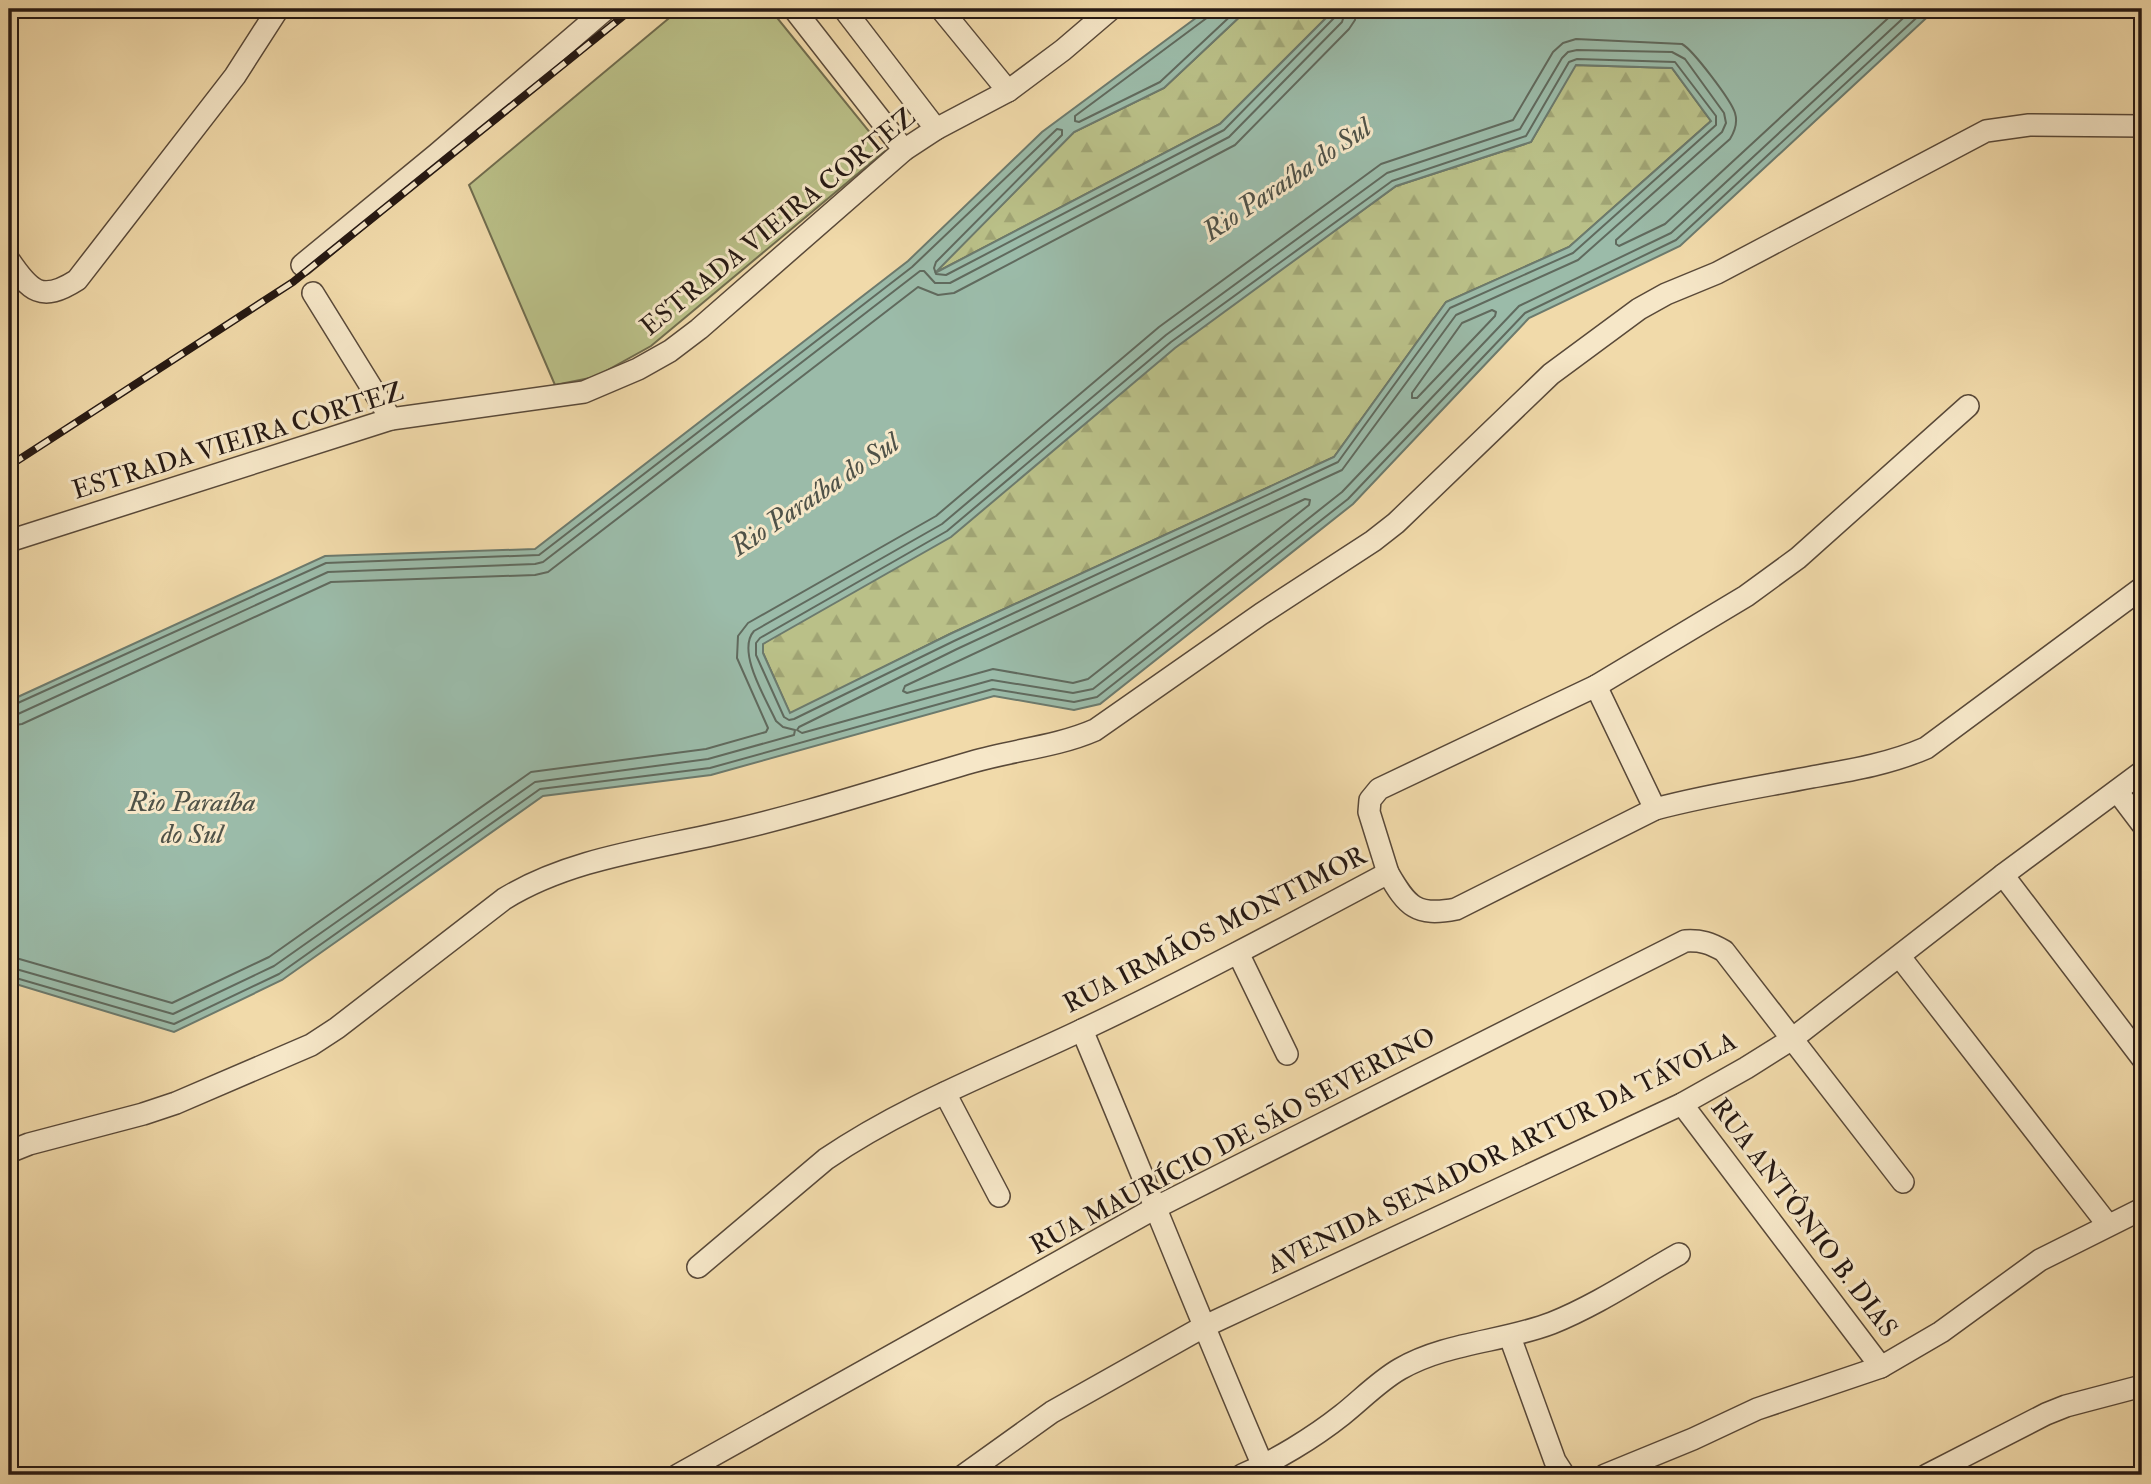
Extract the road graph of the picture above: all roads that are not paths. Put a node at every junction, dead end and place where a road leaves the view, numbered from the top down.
1 (278, 9) edge
2 (606, 9) edge
3 (794, 9) edge
4 (844, 9) edge
5 (942, 9) edge
6 (1110, 9) edge
7 (1008, 91) junction
8 (2142, 126) edge
9 (936, 129) junction
10 (904, 150) junction
11 (9, 260) edge
12 (302, 265) dead end
13 (313, 293) dead end
14 (1968, 406) dead end
15 (391, 419) junction
16 (9, 541) edge
17 (2142, 588) edge
18 (1596, 686) junction
19 (2142, 772) edge
20 (2117, 791) junction
21 (1655, 809) junction
22 (2142, 824) edge
23 (1388, 873) junction
24 (2003, 876) junction
25 (1238, 953) junction
26 (1900, 957) junction
27 (1082, 1030) junction
28 (1792, 1040) junction
29 (1287, 1054) dead end
30 (2142, 1058) edge
31 (945, 1093) junction
32 (1682, 1104) junction
33 (9, 1152) edge
34 (1903, 1182) dead end
35 (999, 1196) dead end
36 (1157, 1207) junction
37 (2142, 1209) edge
38 (2108, 1225) junction
39 (1679, 1254) dead end
40 (698, 1267) dead end
41 (1203, 1326) junction
42 (1510, 1337) junction
43 (1881, 1367) junction
44 (2142, 1386) edge
45 (1263, 1466) junction
46 (678, 1475) edge
47 (964, 1475) edge
48 (1242, 1475) edge
49 (1564, 1475) edge
50 (1605, 1475) edge
51 (1927, 1475) edge

1 - 11 street
2 - 12 street
3 - 10 street
4 - 9 street
5 - 7 street
6 - 7 street, ESTRADA VIEIRA CORTEZ
7 - 9 street, ESTRADA VIEIRA CORTEZ
8 - 33 street
9 - 10 street, ESTRADA VIEIRA CORTEZ
10 - 15 street, ESTRADA VIEIRA CORTEZ
13 - 15 street
14 - 18 street
15 - 16 street, ESTRADA VIEIRA CORTEZ
17 - 21 street, RUA IRMÃOS MONTIMOR
18 - 21 street
18 - 23 street
19 - 20 street, AVENIDA SENADOR ARTUR DA TÁVOLA
20 - 22 street
20 - 24 street, AVENIDA SENADOR ARTUR DA TÁVOLA
21 - 23 street, RUA IRMÃOS MONTIMOR
23 - 25 street, RUA IRMÃOS MONTIMOR
24 - 26 street, AVENIDA SENADOR ARTUR DA TÁVOLA
24 - 30 street
25 - 27 street, RUA IRMÃOS MONTIMOR
25 - 29 street
26 - 28 street, AVENIDA SENADOR ARTUR DA TÁVOLA
26 - 38 street
27 - 31 street, RUA IRMÃOS MONTIMOR
27 - 36 street
28 - 32 street, AVENIDA SENADOR ARTUR DA TÁVOLA
28 - 34 street, RUA MAURÍCIO DE SÃO SEVERINO
28 - 36 street, RUA MAURÍCIO DE SÃO SEVERINO
31 - 35 street
31 - 40 street, RUA IRMÃOS MONTIMOR
32 - 41 street, AVENIDA SENADOR ARTUR DA TÁVOLA
32 - 43 street, RUA ANTÔNIO B. DIAS
36 - 41 street
36 - 46 street, RUA MAURÍCIO DE SÃO SEVERINO
37 - 38 street
38 - 43 street
39 - 42 street
41 - 45 street
41 - 47 street, AVENIDA SENADOR ARTUR DA TÁVOLA
42 - 45 street
42 - 49 street
43 - 50 street
44 - 51 street
45 - 48 street

